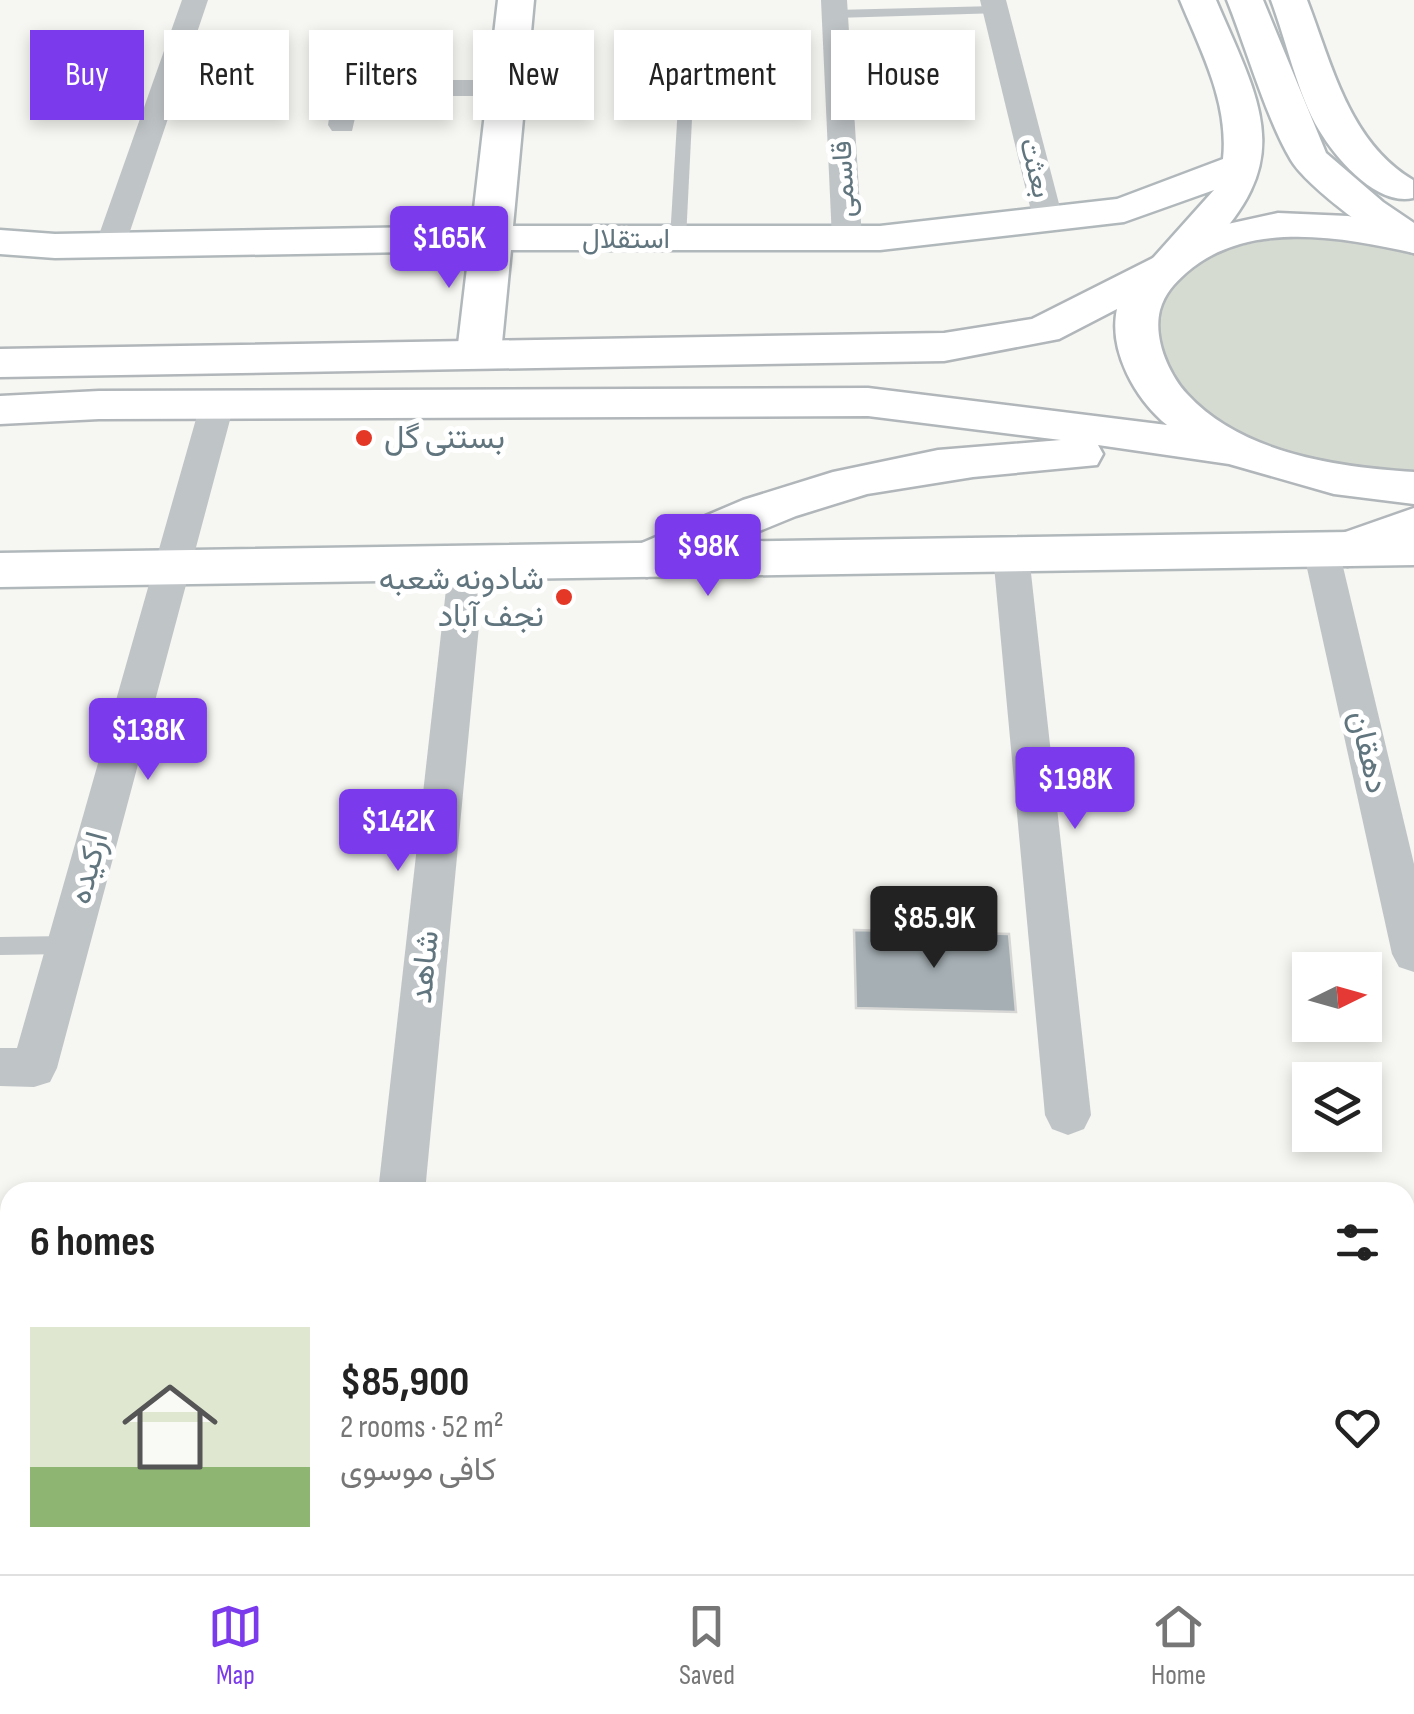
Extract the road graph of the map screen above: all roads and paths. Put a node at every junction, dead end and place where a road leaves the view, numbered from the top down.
1 (195, 0) edge
2 (516, 0) edge
3 (1198, 0) edge
4 (1245, 0) edge
5 (1288, 0) edge
6 (994, 5) edge
7 (835, 7) edge
8 (513, 30) edge
9 (343, 120) edge
10 (504, 120) edge
11 (685, 120) edge
12 (342, 125) dead end
13 (1296, 130) junction
14 (1243, 150) junction
15 (1414, 198) edge
16 (1048, 219) junction
17 (492, 238) junction
18 (678, 239) junction
19 (847, 239) junction
20 (1414, 241) edge
21 (0, 242) edge
22 (110, 246) junction
23 (1166, 267) junction
24 (479, 352) junction
25 (0, 363) edge
26 (217, 405) junction
27 (0, 410) edge
28 (1238, 450) junction
29 (1414, 488) edge
30 (1414, 524) edge
31 (1414, 548) edge
32 (1335, 550) junction
33 (1011, 555) junction
34 (648, 560) junction
35 (468, 563) junction
36 (172, 566) junction
37 (0, 570) edge
38 (67, 945) junction
39 (0, 946) edge
40 (1414, 954) edge
41 (0, 1068) edge
42 (1068, 1115) dead end
43 (402, 1182) edge

1 - 22 street
2 - 8 main road
3 - 14 main road
4 - 13 main road
5 - 15 main road
6 - 7 lane
6 - 16 street, بعثت
7 - 19 street, قاسمی
9 - 12 street
10 - 17 main road
11 - 18 lane
13 - 14 main road
13 - 20 main road
14 - 16 main road, استقلال
14 - 23 main road
16 - 19 main road, استقلال
17 - 18 main road, استقلال
17 - 22 main road, استقلال
17 - 24 main road
18 - 19 main road, استقلال
20 - 23 main road
21 - 22 main road, استقلال
23 - 24 main road
23 - 28 main road
24 - 25 main road
26 - 27 main road
26 - 28 main road
26 - 36 street, ارکیده
28 - 29 main road
28 - 34 main road
30 - 32 main road
31 - 32 main road
32 - 33 main road
32 - 40 street, دهقان
33 - 34 main road
33 - 42 street
34 - 35 main road
35 - 36 main road
35 - 43 street, شاهد
36 - 37 main road
36 - 38 street, ارکیده
38 - 39 lane
38 - 41 street, ارکیده

